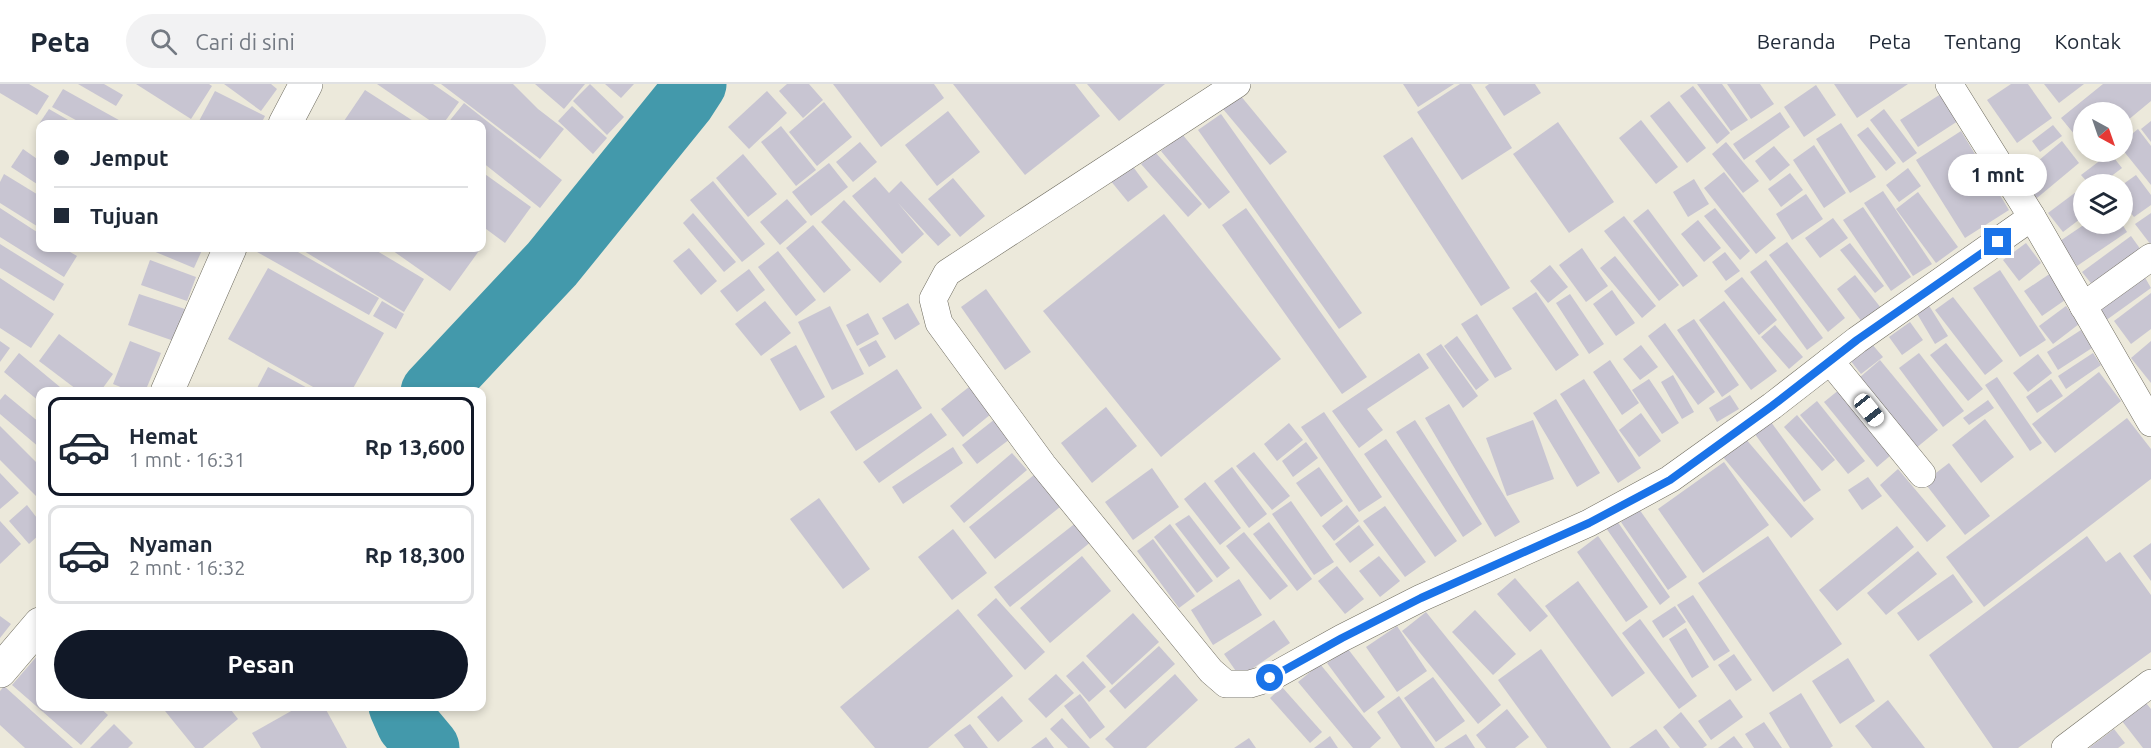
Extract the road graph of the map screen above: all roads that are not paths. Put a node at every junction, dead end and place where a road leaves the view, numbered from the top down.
1 (306, 84) edge
2 (1237, 84) edge
3 (1960, 88) edge
4 (287, 120) edge
5 (2032, 217) junction
6 (228, 252) edge
7 (2151, 257) edge
8 (2084, 306) junction
9 (1830, 361) junction
10 (169, 387) edge
11 (2151, 423) edge
12 (1922, 474) dead end
13 (36, 629) edge
14 (0, 671) edge
15 (2151, 683) edge
16 (2065, 748) edge

1 - 4 street
2 - 9 street
3 - 5 street
5 - 8 street
5 - 9 street
6 - 10 street
7 - 8 street
8 - 11 street
9 - 12 street
13 - 14 street
15 - 16 street

